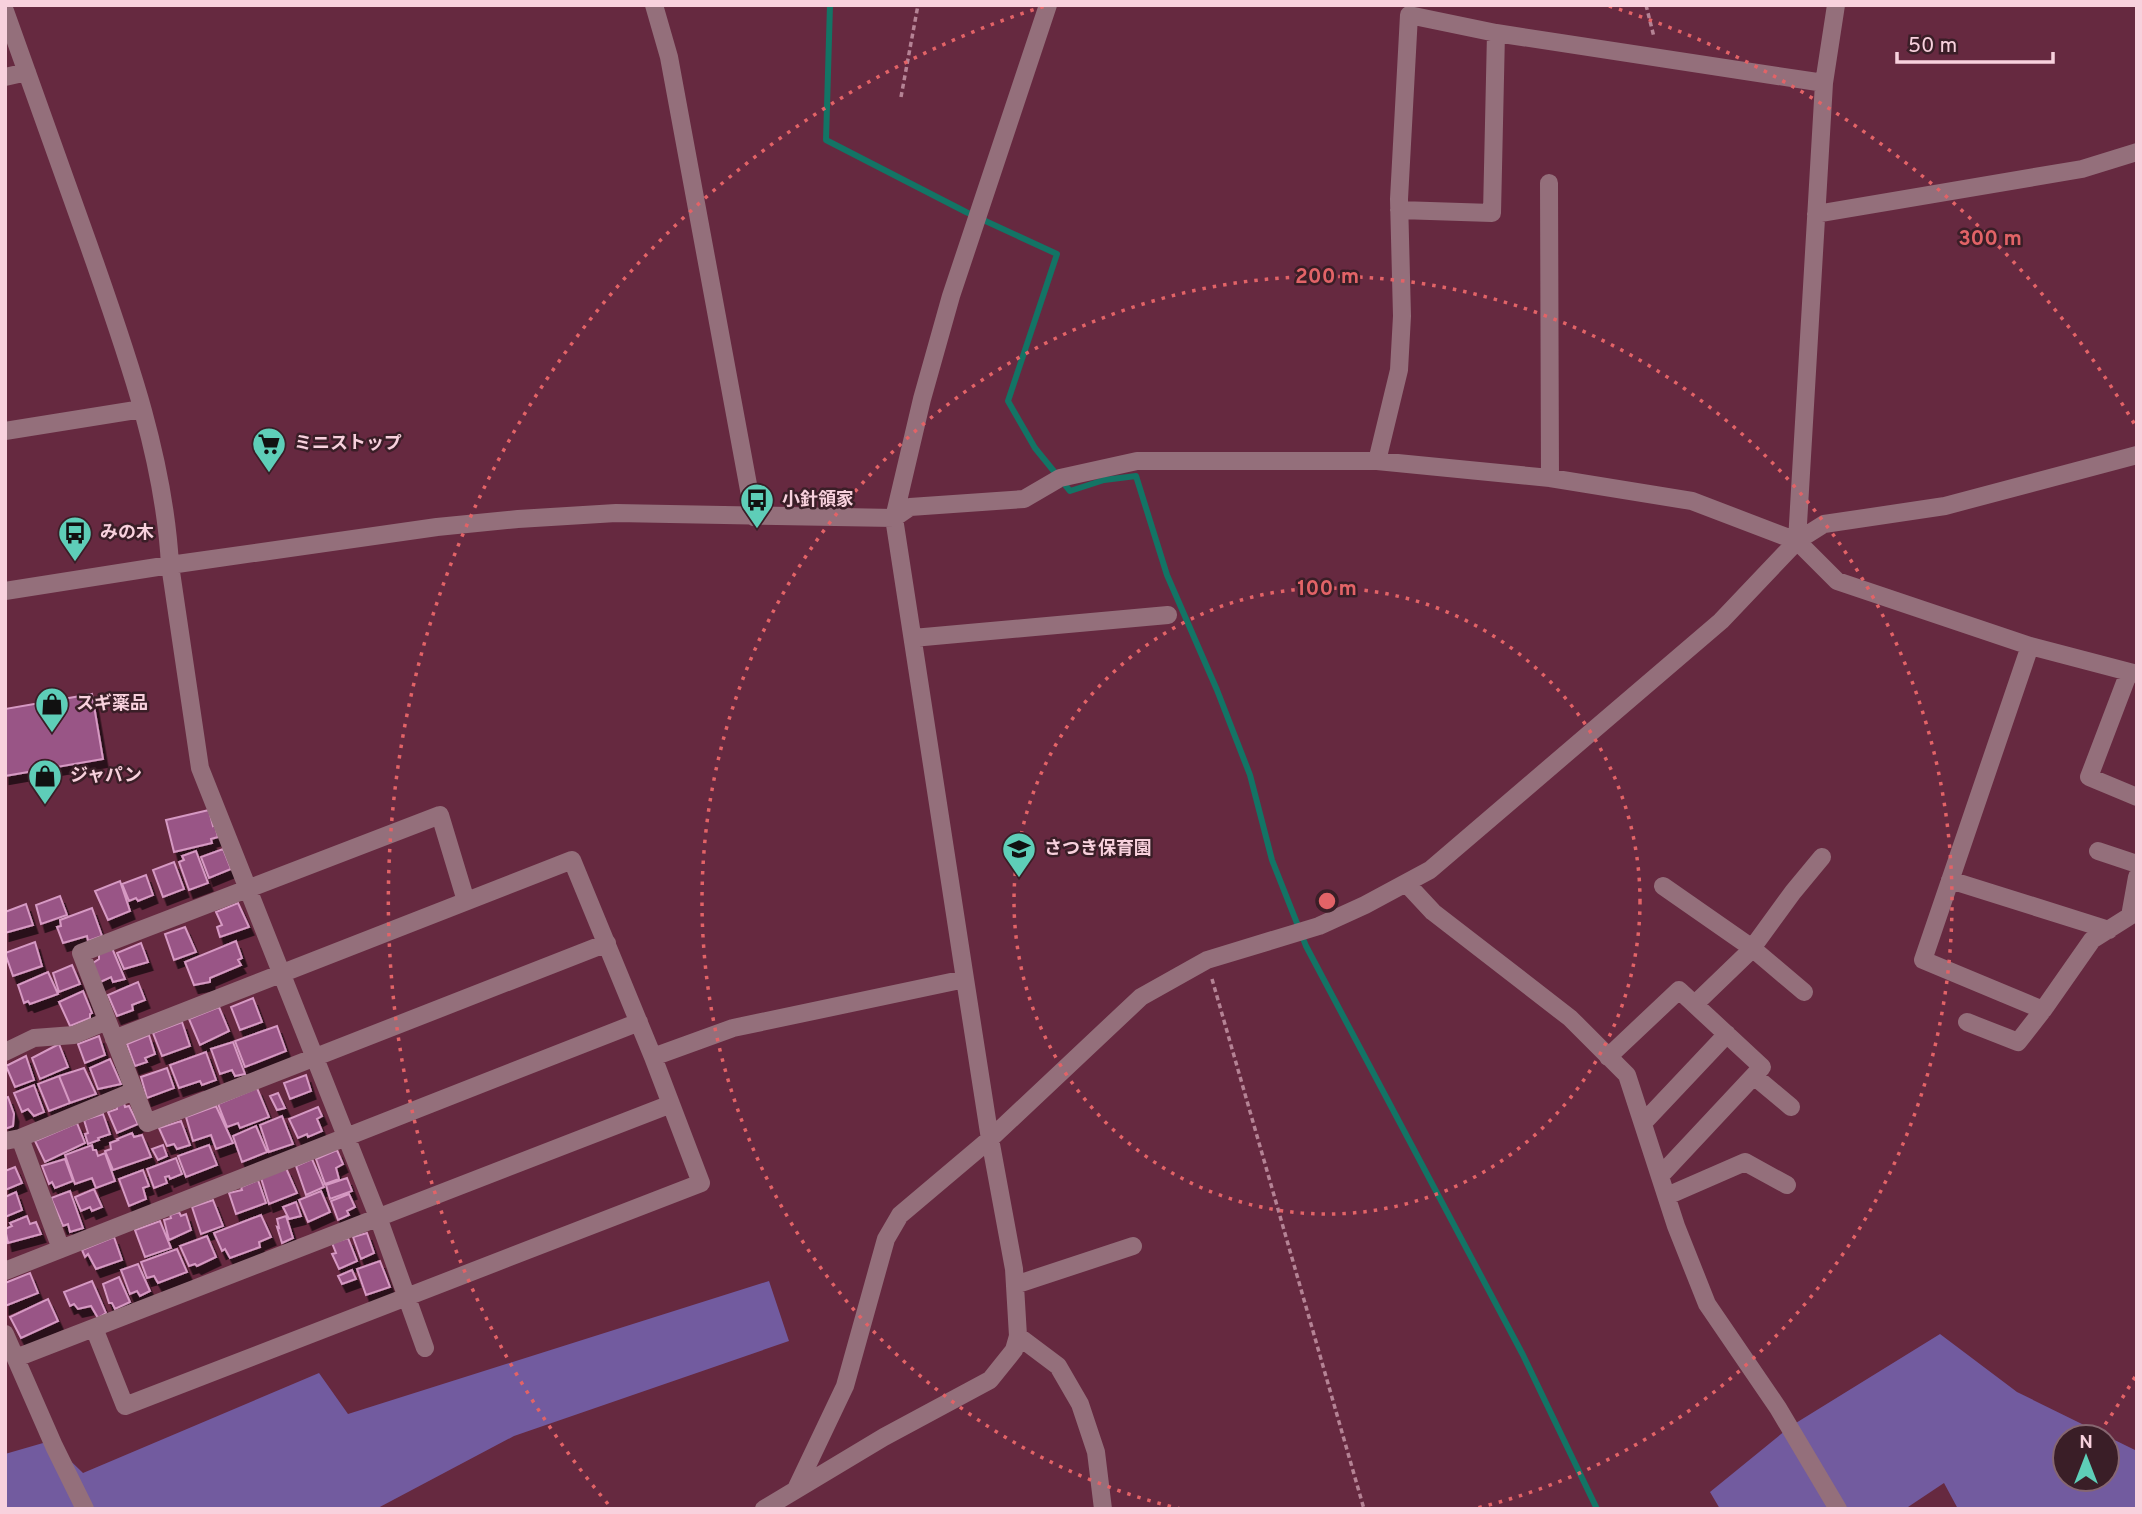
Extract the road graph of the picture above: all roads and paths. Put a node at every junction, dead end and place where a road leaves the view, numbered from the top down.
1 (654, 5) edge
2 (918, 5) edge
3 (1048, 5) edge
4 (1646, 5) edge
5 (1836, 5) edge
6 (5, 10) edge
7 (1424, 11) edge
8 (1496, 33) junction
9 (1659, 58) junction
10 (27, 72) junction
11 (5, 77) edge
12 (1824, 83) junction
13 (901, 97) dead end
14 (2137, 152) edge
15 (1549, 183) dead end
16 (1399, 210) junction
17 (1816, 214) junction
18 (142, 409) junction
19 (5, 431) edge
20 (2137, 455) edge
21 (1377, 461) junction
22 (1550, 478) junction
23 (754, 517) junction
24 (894, 518) junction
25 (1797, 541) junction
26 (170, 565) junction
27 (5, 591) edge
28 (1168, 615) dead end
29 (913, 638) junction
30 (2030, 646) junction
31 (2133, 673) edge
32 (2137, 797) edge
33 (2098, 851) dead end
34 (1822, 857) dead end
35 (2137, 864) edge
36 (2137, 877) edge
37 (1950, 880) junction
38 (1406, 883) junction
39 (1663, 886) dead end
40 (249, 889) junction
41 (466, 901) junction
42 (2109, 930) junction
43 (607, 943) junction
44 (1752, 948) junction
45 (1207, 960) junction
46 (281, 974) junction
47 (965, 979) junction
48 (1804, 992) dead end
49 (1695, 1004) junction
50 (2043, 1010) junction
51 (107, 1021) junction
52 (639, 1022) junction
53 (1967, 1022) dead end
54 (1727, 1034) junction
55 (114, 1039) junction
56 (5, 1052) edge
57 (653, 1057) junction
58 (1608, 1057) junction
59 (314, 1058) junction
60 (1754, 1076) junction
61 (134, 1091) junction
62 (671, 1104) junction
63 (1791, 1107) dead end
64 (1643, 1123) junction
65 (345, 1138) junction
66 (13, 1139) edge
67 (990, 1139) junction
68 (1660, 1176) junction
69 (1787, 1185) dead end
70 (1667, 1196) junction
71 (378, 1217) junction
72 (1133, 1246) dead end
73 (61, 1249) junction
74 (5, 1271) edge
75 (1015, 1285) junction
76 (407, 1296) junction
77 (94, 1328) junction
78 (5, 1334) edge
79 (1018, 1336) junction
80 (425, 1348) dead end
81 (16, 1358) junction
82 (796, 1489) junction
83 (85, 1509) edge
84 (764, 1509) edge
85 (1103, 1509) edge
86 (1364, 1509) edge
87 (1838, 1509) edge

1 - 23 street
2 - 13 path
3 - 24 street
4 - 9 path
5 - 12 street
6 - 10 street
7 - 8 street
7 - 16 street
8 - 9 street
8 - 16 street
9 - 12 street
10 - 11 street
10 - 18 street
12 - 17 street
14 - 17 street
15 - 22 street
16 - 21 street
17 - 25 street
18 - 19 street
18 - 26 street
20 - 25 street
21 - 22 street
21 - 24 street
22 - 25 street
23 - 24 street
23 - 26 street
24 - 29 street
25 - 30 street
25 - 38 street
26 - 27 street
26 - 40 street
28 - 29 street
29 - 47 street
30 - 31 street
30 - 37 street
31 - 32 street
33 - 35 street
34 - 44 street
36 - 42 street
37 - 42 street
37 - 50 street
38 - 45 street
38 - 58 street
39 - 44 street
40 - 41 street
40 - 46 street
40 - 51 street
41 - 43 street
41 - 46 street
42 - 50 street
43 - 52 street
43 - 59 street
44 - 48 street
44 - 49 street
45 - 67 street
45 - 86 path
46 - 55 street
46 - 59 street
47 - 57 street
47 - 67 street
49 - 54 street
49 - 58 street
50 - 53 street
51 - 55 street
51 - 56 street
52 - 57 street
52 - 65 street
54 - 60 street
54 - 64 street
55 - 61 street
57 - 62 street
58 - 64 street
59 - 61 street
59 - 65 street
60 - 63 street
60 - 68 street
61 - 66 street
62 - 71 street
62 - 76 street
64 - 68 street
65 - 71 street
65 - 73 street
66 - 73 street
67 - 75 street
67 - 82 street
68 - 70 street
69 - 70 street
70 - 87 street
71 - 76 street
71 - 77 street
72 - 75 street
73 - 74 street
75 - 79 street
76 - 77 street
76 - 80 street
77 - 81 street
78 - 81 street
79 - 82 street
79 - 85 street
81 - 83 street
82 - 84 street

